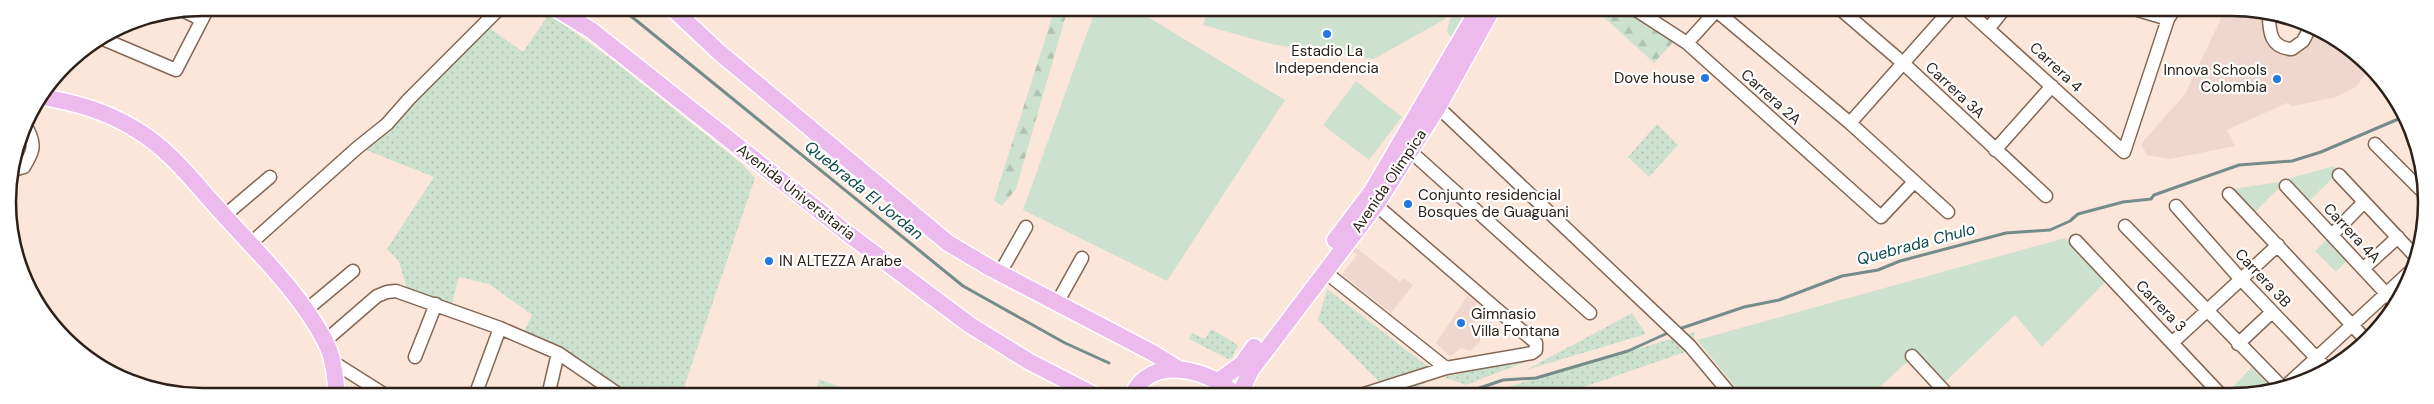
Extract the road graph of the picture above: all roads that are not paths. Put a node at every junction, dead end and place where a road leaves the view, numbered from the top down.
1 (204, 16) edge
2 (492, 16) edge
3 (568, 16) edge
4 (574, 16) edge
5 (672, 16) edge
6 (681, 16) edge
7 (1473, 16) edge
8 (1489, 16) edge
9 (1645, 16) edge
10 (1708, 16) edge
11 (1722, 16) edge
12 (1848, 16) edge
13 (1945, 16) edge
14 (1975, 16) edge
15 (1999, 16) edge
16 (2156, 16) edge
17 (2170, 16) edge
18 (195, 17) edge
19 (202, 20) junction
20 (2168, 20) junction
21 (2269, 20) edge
22 (1989, 28) junction
23 (591, 30) junction
24 (2307, 32) edge
25 (108, 42) edge
26 (1687, 43) junction
27 (720, 53) junction
28 (1903, 63) junction
29 (2052, 86) junction
30 (48, 98) edge
31 (1438, 107) junction
32 (1850, 124) junction
33 (29, 133) edge
34 (2376, 144) dead end
35 (1409, 150) junction
36 (1995, 150) junction
37 (20, 168) edge
38 (2339, 175) dead end
39 (270, 177) dead end
40 (1914, 182) junction
41 (2417, 185) edge
42 (2286, 186) dead end
43 (2229, 194) dead end
44 (2046, 196) dead end
45 (2364, 202) junction
46 (1376, 206) junction
47 (2176, 206) dead end
48 (1948, 212) dead end
49 (224, 216) junction
50 (2125, 226) dead end
51 (1026, 227) dead end
52 (2332, 234) junction
53 (2398, 237) junction
54 (2076, 241) dead end
55 (251, 243) junction
56 (2278, 245) junction
57 (2411, 251) edge
58 (1082, 258) dead end
59 (2364, 268) junction
60 (353, 271) dead end
61 (1324, 271) junction
62 (1000, 273) junction
63 (2241, 279) junction
64 (2390, 298) edge
65 (1057, 303) junction
66 (436, 304) junction
67 (2208, 309) junction
68 (305, 311) junction
69 (2272, 312) junction
70 (1590, 313) dead end
71 (2354, 326) junction
72 (500, 328) junction
73 (2361, 335) edge
74 (325, 341) junction
75 (2173, 342) junction
76 (2238, 344) junction
77 (558, 353) junction
78 (1912, 356) dead end
79 (415, 357) dead end
80 (2318, 358) junction
81 (333, 362) junction
82 (2323, 364) edge
83 (1446, 368) junction
84 (1180, 370) junction
85 (2297, 376) edge
86 (1218, 381) junction
87 (2277, 382) edge
88 (336, 388) edge
89 (374, 388) edge
90 (478, 388) edge
91 (550, 388) edge
92 (608, 388) edge
93 (1080, 388) edge
94 (1136, 388) edge
95 (1227, 388) edge
96 (1242, 388) edge
97 (1383, 388) edge
98 (1725, 388) edge
99 (1942, 388) edge
100 (2215, 388) edge

1 - 19 street
2 - 55 street
3 - 23 main road, Avenida Universitaria
4 - 23 main road
5 - 27 main road
6 - 27 main road
7 - 86 main road, Avenida Olimpica
8 - 31 main road, Avenida Olimpica
9 - 26 street, Carrera 2A
10 - 26 street
11 - 32 street
12 - 28 street, Carrera 3A
13 - 28 street
14 - 22 street, Carrera 4
15 - 22 street
16 - 20 street
17 - 20 street
18 - 19 street
19 - 25 street
20 - 29 street, Carrera 4
21 - 24 street
22 - 29 street, Carrera 4
23 - 93 main road, Avenida Universitaria
26 - 40 street, Carrera 2A
27 - 62 main road
28 - 32 street
28 - 36 street, Carrera 3A
29 - 36 street
30 - 49 main road
31 - 35 main road, Avenida Olimpica
31 - 98 street
32 - 40 street
33 - 37 street
34 - 41 street
35 - 46 main road, Avenida Olimpica
35 - 70 street
36 - 44 street, Carrera 3A
38 - 45 street
39 - 49 street
40 - 48 street
42 - 52 street, Carrera 4A
43 - 56 street
45 - 52 street
45 - 53 street
46 - 61 main road, Avenida Olimpica
46 - 83 street
47 - 63 street, Carrera 3B
49 - 55 main road
50 - 67 street
51 - 62 street
52 - 59 street, Carrera 4A
53 - 57 street
53 - 59 street
54 - 75 street, Carrera 3
55 - 68 main road
56 - 63 street
56 - 71 street
58 - 65 street
59 - 64 street, Carrera 4A
60 - 68 street
61 - 83 street
61 - 96 main road, Avenida Olimpica
62 - 65 main road
63 - 67 street
63 - 69 street, Carrera 3B
64 - 71 street
65 - 84 main road
66 - 72 street
66 - 74 street
66 - 79 street
67 - 75 street
67 - 76 street
68 - 74 main road
69 - 76 street
69 - 80 street, Carrera 3B
71 - 73 street
71 - 80 street
72 - 77 street
72 - 90 street
74 - 81 main road
75 - 100 street, Carrera 3
76 - 87 street
77 - 91 street
77 - 92 street
78 - 99 street
80 - 82 street, Carrera 3B
80 - 85 street
81 - 88 main road
81 - 89 street
83 - 97 street
84 - 86 main road
84 - 94 main road
86 - 95 main road

